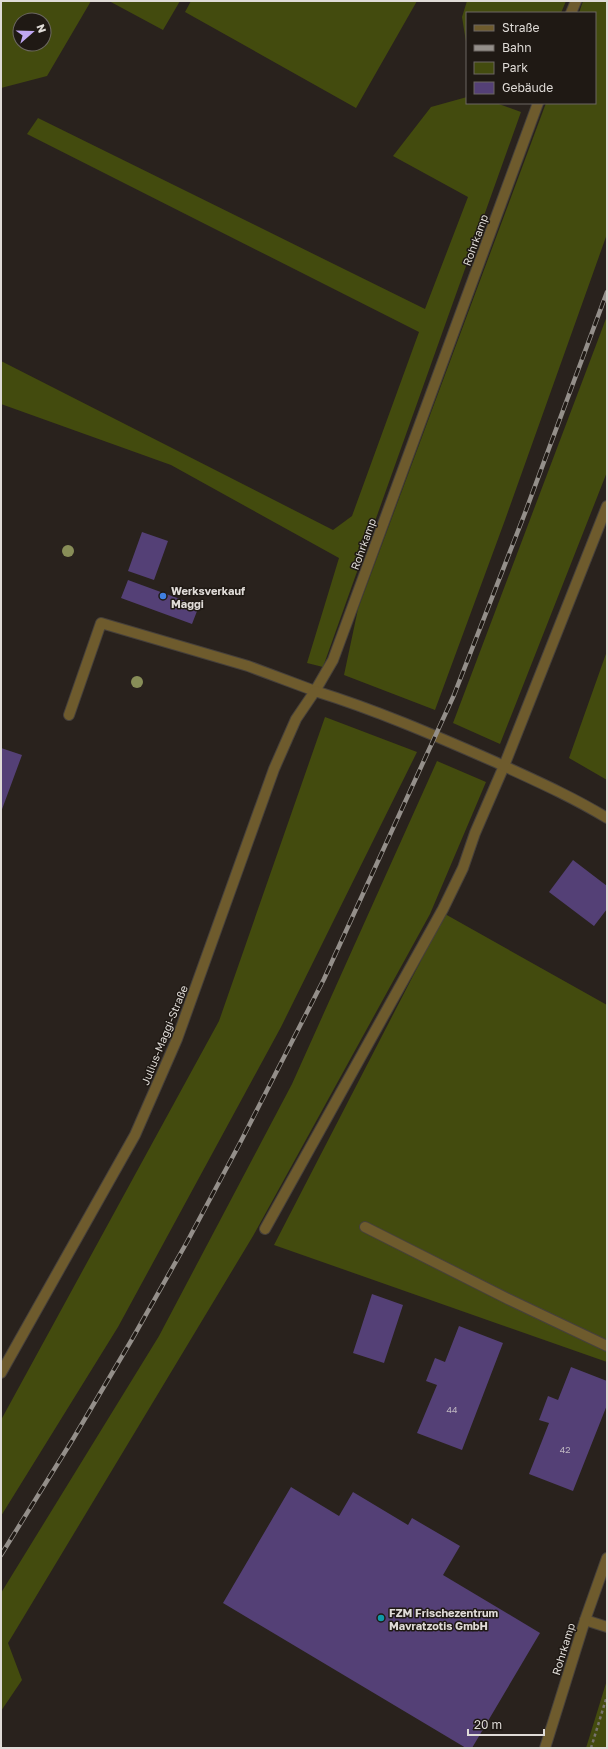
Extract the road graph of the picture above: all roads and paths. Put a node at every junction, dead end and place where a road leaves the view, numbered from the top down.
1 (576, 1) edge
2 (571, 12) edge
3 (538, 104) edge
4 (607, 506) edge
5 (315, 691) junction
6 (69, 715) dead end
7 (504, 766) junction
8 (607, 818) edge
9 (365, 1227) dead end
10 (265, 1229) dead end
11 (607, 1346) edge
12 (1, 1373) edge
13 (607, 1558) edge
14 (585, 1620) junction
15 (607, 1627) edge
16 (607, 1696) edge
17 (545, 1748) edge
18 (591, 1748) edge

1 - 2 street
3 - 5 street, Rohrkamp
4 - 7 street
5 - 6 street
5 - 7 street
5 - 12 street, Julius-Maggi-Straße
7 - 8 street
7 - 10 street
9 - 11 street
13 - 14 street, Rohrkamp
14 - 15 street
14 - 17 street, Rohrkamp
16 - 18 path

